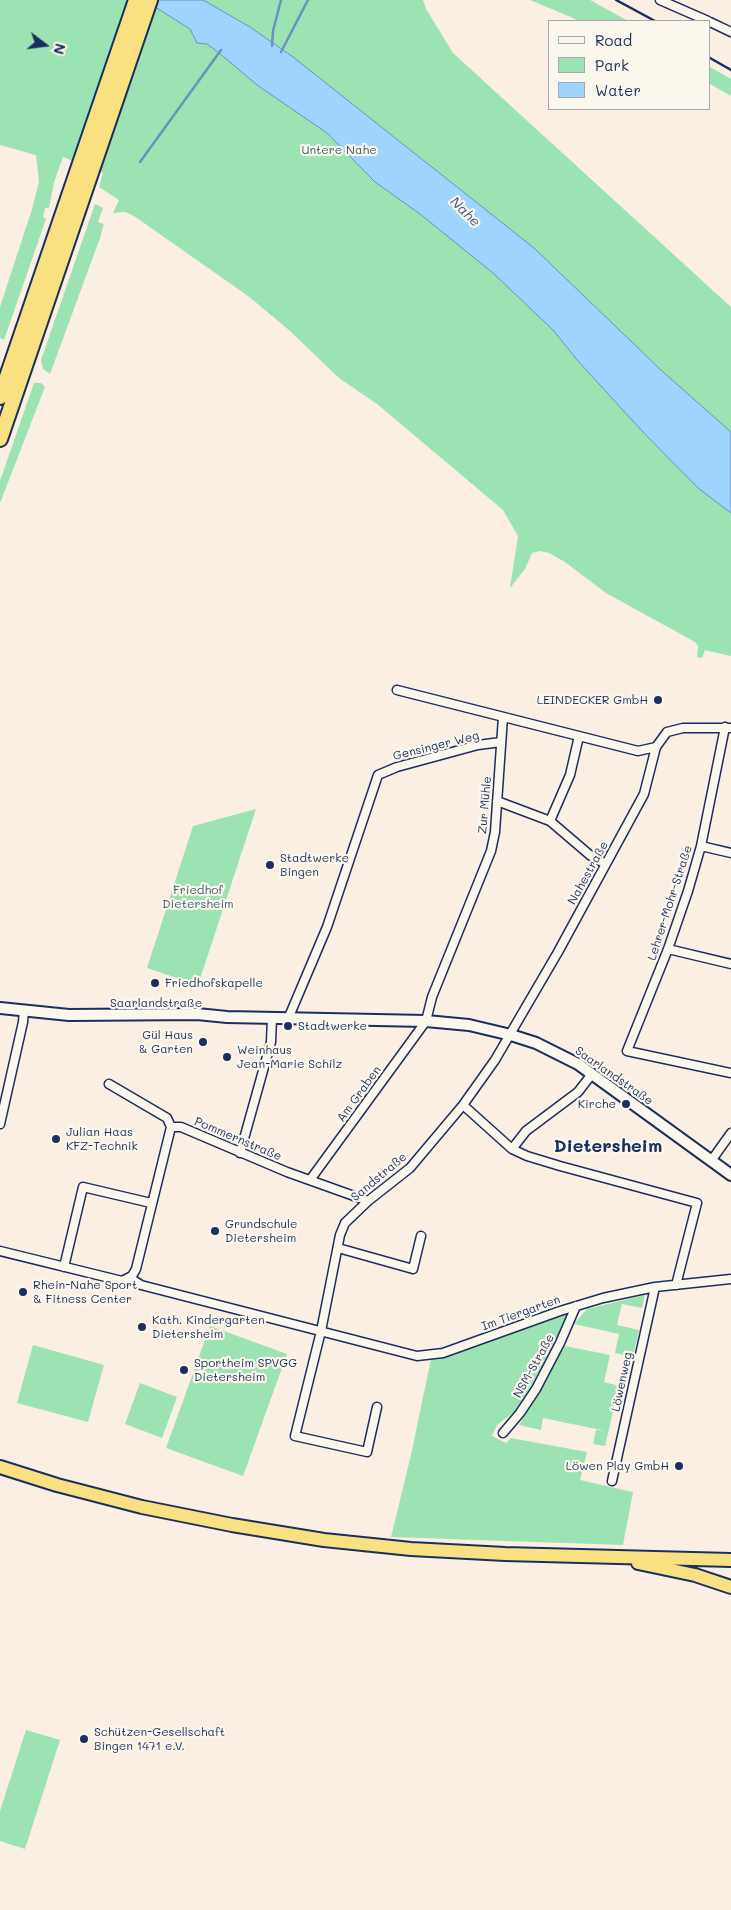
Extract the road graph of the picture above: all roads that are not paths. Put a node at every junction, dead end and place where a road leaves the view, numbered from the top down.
1 (136, 0) edge
2 (150, 0) edge
3 (660, 0) edge
4 (705, 20) edge
5 (711, 23) edge
6 (731, 32) edge
7 (78, 189) junction
8 (0, 397) edge
9 (0, 439) edge
10 (397, 690) dead end
11 (502, 717) junction
12 (728, 728) edge
13 (579, 736) junction
14 (501, 742) junction
15 (656, 747) junction
16 (497, 801) junction
17 (550, 821) junction
18 (701, 846) junction
19 (731, 853) edge
20 (606, 864) junction
21 (668, 949) junction
22 (731, 964) edge
23 (0, 1008) edge
24 (24, 1010) junction
25 (272, 1018) junction
26 (288, 1019) junction
27 (426, 1021) junction
28 (511, 1034) junction
29 (731, 1073) edge
30 (592, 1074) junction
31 (109, 1084) dead end
32 (463, 1105) junction
33 (0, 1124) edge
34 (171, 1127) junction
35 (731, 1133) edge
36 (512, 1149) junction
37 (240, 1153) junction
38 (711, 1161) junction
39 (731, 1175) edge
40 (310, 1180) junction
41 (368, 1201) junction
42 (151, 1203) junction
43 (421, 1236) dead end
44 (338, 1248) junction
45 (0, 1251) edge
46 (64, 1267) junction
47 (130, 1278) junction
48 (731, 1279) edge
49 (676, 1285) junction
50 (655, 1287) junction
51 (576, 1306) junction
52 (321, 1331) junction
53 (377, 1406) dead end
54 (503, 1433) dead end
55 (0, 1467) edge
56 (612, 1481) dead end
57 (731, 1551) edge
58 (606, 1557) junction
59 (648, 1558) junction
60 (731, 1560) edge
61 (731, 1587) edge

1 - 7 highway
2 - 7 highway
3 - 4 street
5 - 6 street
7 - 8 highway
7 - 9 highway
10 - 11 street
11 - 13 street
11 - 14 street, Zur Mühle
12 - 15 street
12 - 18 street, Lehrer-Mohr-Straße
13 - 15 street
13 - 17 street
14 - 16 street, Zur Mühle
14 - 26 street, Gensinger Weg
15 - 20 street, Nahestraße
16 - 17 street
16 - 27 street, Zur Mühle
17 - 20 street
18 - 19 street
18 - 21 street, Lehrer-Mohr-Straße
20 - 28 street, Nahestraße
21 - 22 street
21 - 29 street, Lehrer-Mohr-Straße
23 - 24 main road, Saarlandstraße
24 - 25 main road, Saarlandstraße
24 - 33 street
25 - 26 main road, Saarlandstraße
25 - 37 street
26 - 27 main road, Saarlandstraße
27 - 28 main road, Saarlandstraße
27 - 40 street, Am Graben
28 - 30 main road, Saarlandstraße
28 - 32 street, Sandstraße
30 - 36 street
30 - 38 main road, Saarlandstraße
31 - 34 street, Pommernstraße
32 - 36 street
32 - 41 street, Sandstraße
34 - 37 street, Pommernstraße
34 - 42 street
35 - 38 street
36 - 49 street
37 - 40 street, Pommernstraße
38 - 39 main road, Saarlandstraße
40 - 41 street, Pommernstraße
41 - 44 street, Sandstraße
42 - 46 street
42 - 47 street
43 - 44 street
44 - 52 street, Sandstraße
45 - 46 street
46 - 47 street
47 - 52 street
48 - 49 street, Im Tiergarten
49 - 50 street, Im Tiergarten
50 - 51 street, Im Tiergarten
50 - 56 street, Löwenweg
51 - 52 street, Im Tiergarten
51 - 54 street, NSM-Straße
52 - 53 street, Sandstraße
55 - 58 highway
57 - 59 highway
58 - 59 highway
58 - 61 highway
59 - 60 highway

